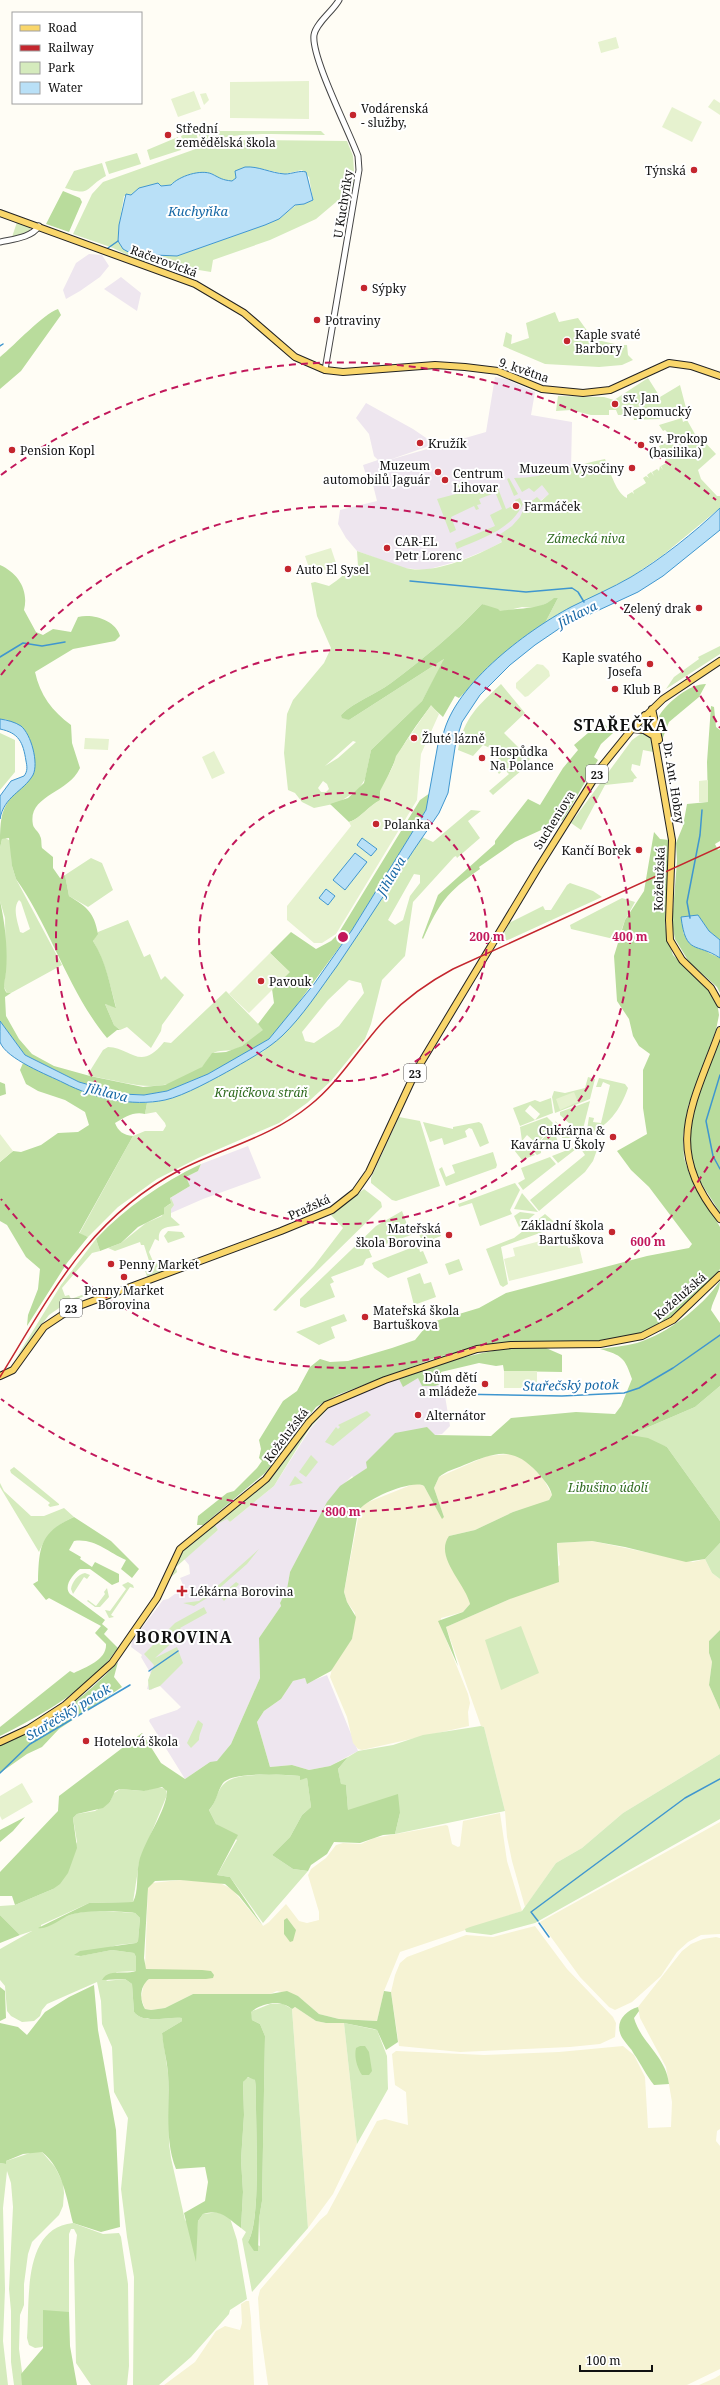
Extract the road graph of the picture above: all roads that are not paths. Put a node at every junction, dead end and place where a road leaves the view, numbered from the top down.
1 (339, 0) edge
2 (0, 212) edge
3 (39, 226) junction
4 (0, 242) edge
5 (325, 370) junction
6 (720, 376) edge
7 (720, 661) edge
8 (652, 709) junction
9 (645, 715) junction
10 (632, 729) junction
11 (654, 736) junction
12 (662, 772) junction
13 (671, 833) joint
14 (506, 921) joint
15 (720, 1004) edge
16 (720, 1030) edge
17 (720, 1219) edge
18 (720, 1275) edge
19 (0, 1376) edge
20 (0, 1742) edge

1 - 5 street, U Kuchyňky
2 - 3 main road, Račerovická
3 - 4 street
3 - 5 main road, Račerovická
5 - 6 main road, 9. května
7 - 8 main road, Sucheniova / 23
8 - 9 main road, Sucheniova / 23
8 - 12 main road
9 - 10 main road, Sucheniova / 23
9 - 11 main road, Dr. Ant. Hobzy
10 - 11 main road
10 - 14 main road, Sucheniova / 23
11 - 12 main road, Dr. Ant. Hobzy
12 - 13 main road, Dr. Ant. Hobzy
13 - 15 main road, Koželužská
14 - 19 main road, Pražská / 23
16 - 17 main road
18 - 20 main road, Koželužská

